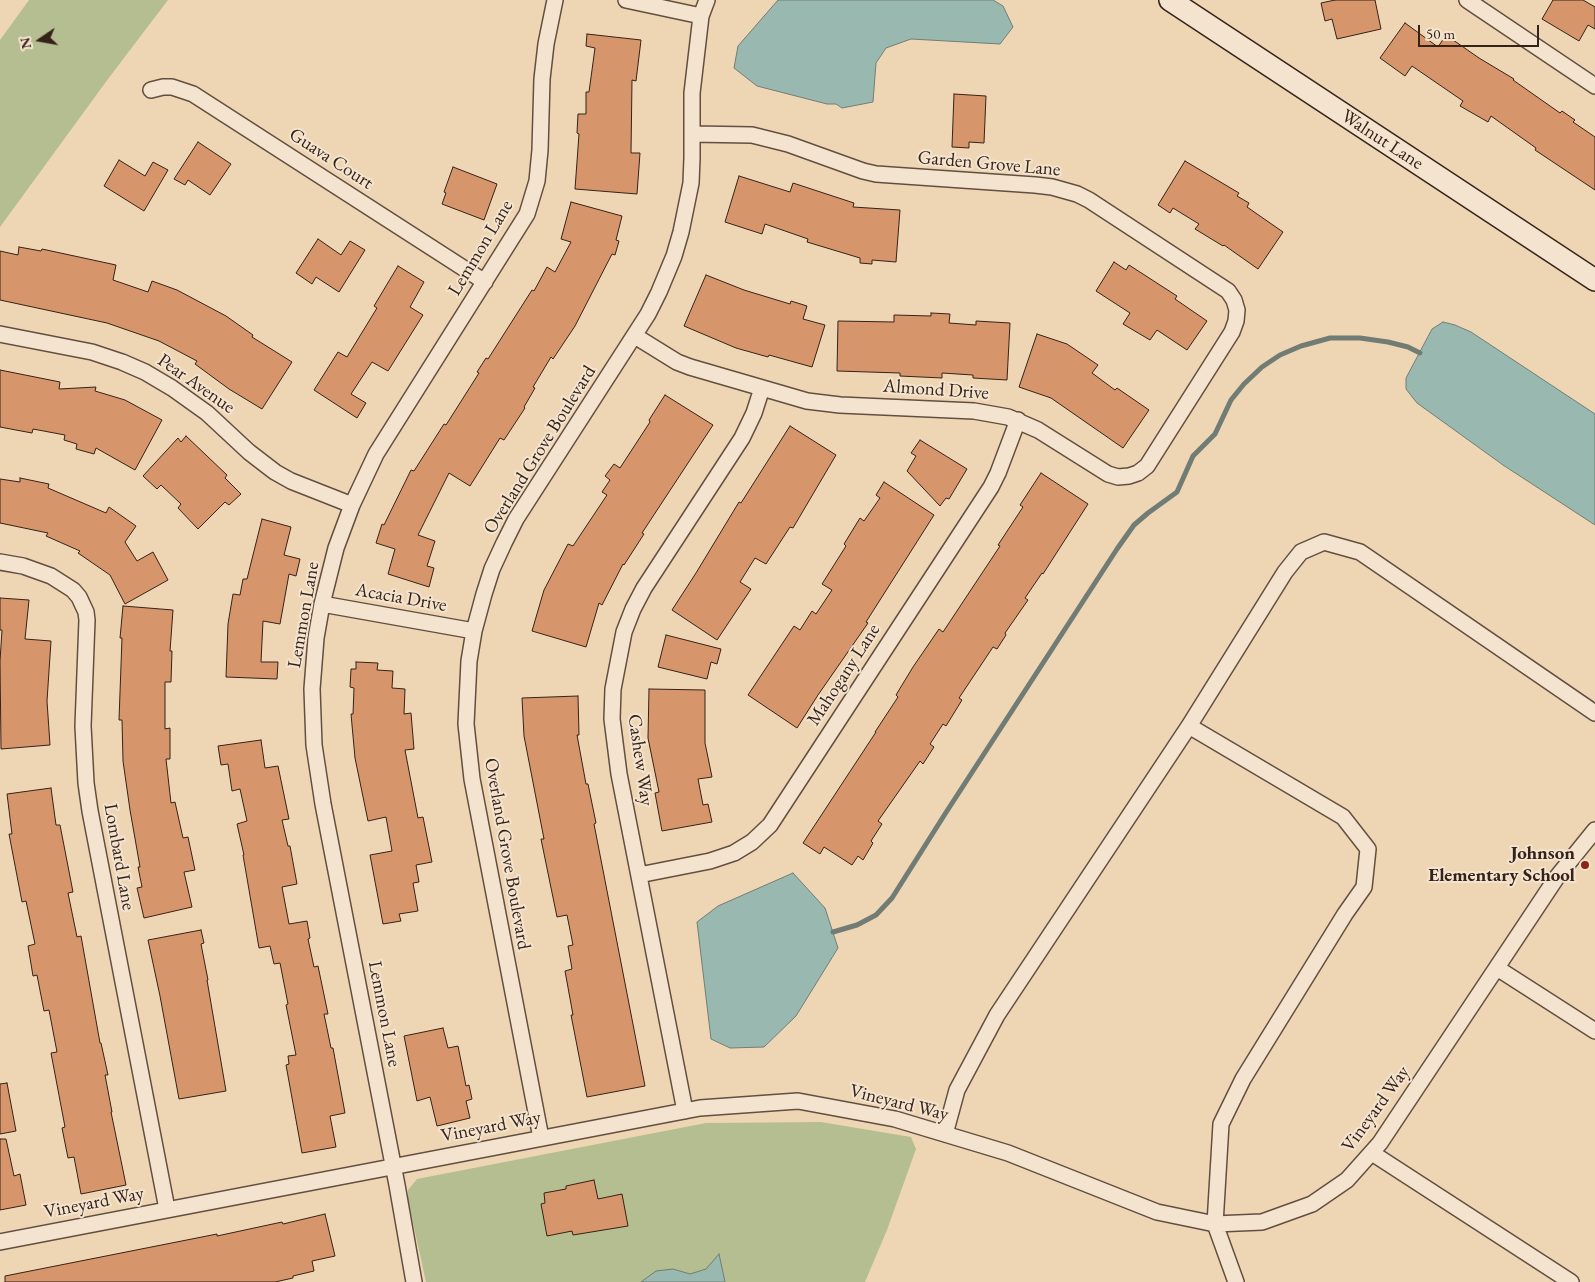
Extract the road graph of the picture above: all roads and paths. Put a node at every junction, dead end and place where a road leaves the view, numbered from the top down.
1 (555, 0) edge
2 (626, 0) edge
3 (707, 0) edge
4 (1170, 0) edge
5 (1467, 0) edge
6 (701, 16) junction
7 (1595, 86) edge
8 (151, 90) dead end
9 (692, 134) junction
10 (1595, 280) edge
11 (485, 282) junction
12 (0, 334) edge
13 (635, 336) junction
14 (762, 388) junction
15 (1190, 397) joint
16 (1018, 420) junction
17 (352, 505) junction
18 (0, 562) edge
19 (322, 604) junction
20 (474, 631) junction
21 (1595, 713) edge
22 (1190, 726) junction
23 (1595, 830) edge
24 (639, 875) junction
25 (1497, 968) junction
26 (1595, 1031) edge
27 (685, 1111) junction
28 (945, 1134) junction
29 (541, 1138) junction
30 (1372, 1153) junction
31 (394, 1166) junction
32 (167, 1210) junction
33 (1216, 1224) junction
34 (0, 1242) edge
35 (414, 1282) edge
36 (1236, 1282) edge
37 (1571, 1282) edge

1 - 11 street, Lemmon Lane
2 - 6 street
3 - 6 street, Overland Grove Boulevard
4 - 10 main road, Walnut Lane
5 - 7 street
6 - 9 street, Overland Grove Boulevard
8 - 11 street, Guava Court
9 - 13 street, Overland Grove Boulevard
9 - 15 street, Garden Grove Lane
11 - 17 street, Lemmon Lane
12 - 17 street, Pear Avenue
13 - 14 street, Almond Drive
13 - 20 street, Overland Grove Boulevard
14 - 16 street, Almond Drive
14 - 24 street, Cashew Way
15 - 16 street, Almond Drive
16 - 24 street, Mahogany Lane
17 - 19 street, Lemmon Lane
18 - 32 street, Lombard Lane
19 - 20 street, Acacia Drive
19 - 31 street, Lemmon Lane
20 - 29 street, Overland Grove Boulevard
21 - 22 street
22 - 28 street
22 - 33 street
23 - 25 street, Vineyard Way
24 - 27 street, Cashew Way
25 - 26 street
25 - 30 street, Vineyard Way
27 - 28 street, Vineyard Way
27 - 29 street, Vineyard Way
28 - 33 street, Vineyard Way
29 - 31 street, Vineyard Way
30 - 33 street, Vineyard Way
30 - 37 street
31 - 32 street, Vineyard Way
31 - 35 street, Lemmon Lane
32 - 34 street, Vineyard Way
33 - 36 street

